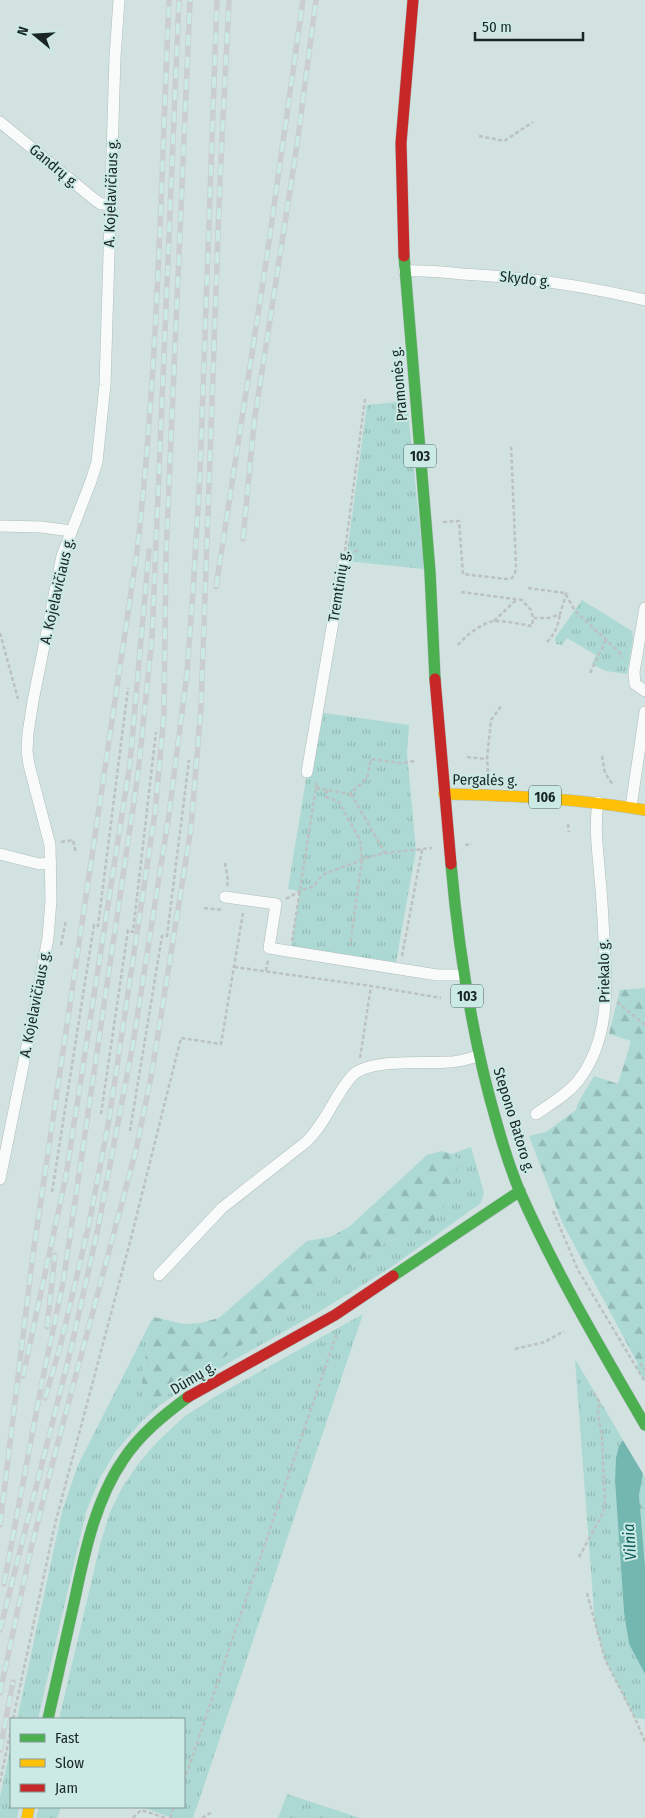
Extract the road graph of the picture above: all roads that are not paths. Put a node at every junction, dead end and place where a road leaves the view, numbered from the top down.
1 (119, 0) edge
2 (412, 0) edge
3 (0, 122) edge
4 (111, 204) junction
5 (404, 271) junction
6 (645, 300) edge
7 (0, 526) edge
8 (71, 531) junction
9 (343, 564) road end
10 (645, 608) edge
11 (645, 691) edge
12 (645, 712) edge
13 (307, 772) dead end
14 (444, 794) junction
15 (598, 802) junction
16 (631, 807) junction
17 (645, 810) edge
18 (0, 854) edge
19 (51, 863) junction
20 (225, 897) dead end
21 (463, 975) junction
22 (479, 1056) junction
23 (536, 1114) dead end
24 (0, 1179) edge
25 (520, 1191) junction
26 (159, 1275) dead end
27 (645, 1425) edge
28 (48, 1718) edge

1 - 4 street, A. Kojelavičiaus g.
2 - 5 main road, Pramonės g. / 103
3 - 4 street, Gandrų g.
4 - 8 street, A. Kojelavičiaus g.
5 - 6 street, Skydo g.
5 - 14 main road, Pramonės g. / 103
7 - 8 street
8 - 19 street, A. Kojelavičiaus g.
9 - 13 street, Tremtinių g.
10 - 11 street
12 - 16 street
14 - 15 main road, Pergalės g. / 106
14 - 21 main road, Stepono Batoro g. / 103
15 - 16 main road, Pergalės g. / 106
15 - 23 street, Priekalo g.
16 - 17 main road, Pergalės g. / 106
18 - 19 street
19 - 24 street, A. Kojelavičiaus g.
20 - 21 street
21 - 22 main road, Stepono Batoro g. / 103
22 - 25 main road, Stepono Batoro g. / 103
22 - 26 street
25 - 27 main road, Stepono Batoro g. / 103
25 - 28 main road, Dūmų g.

